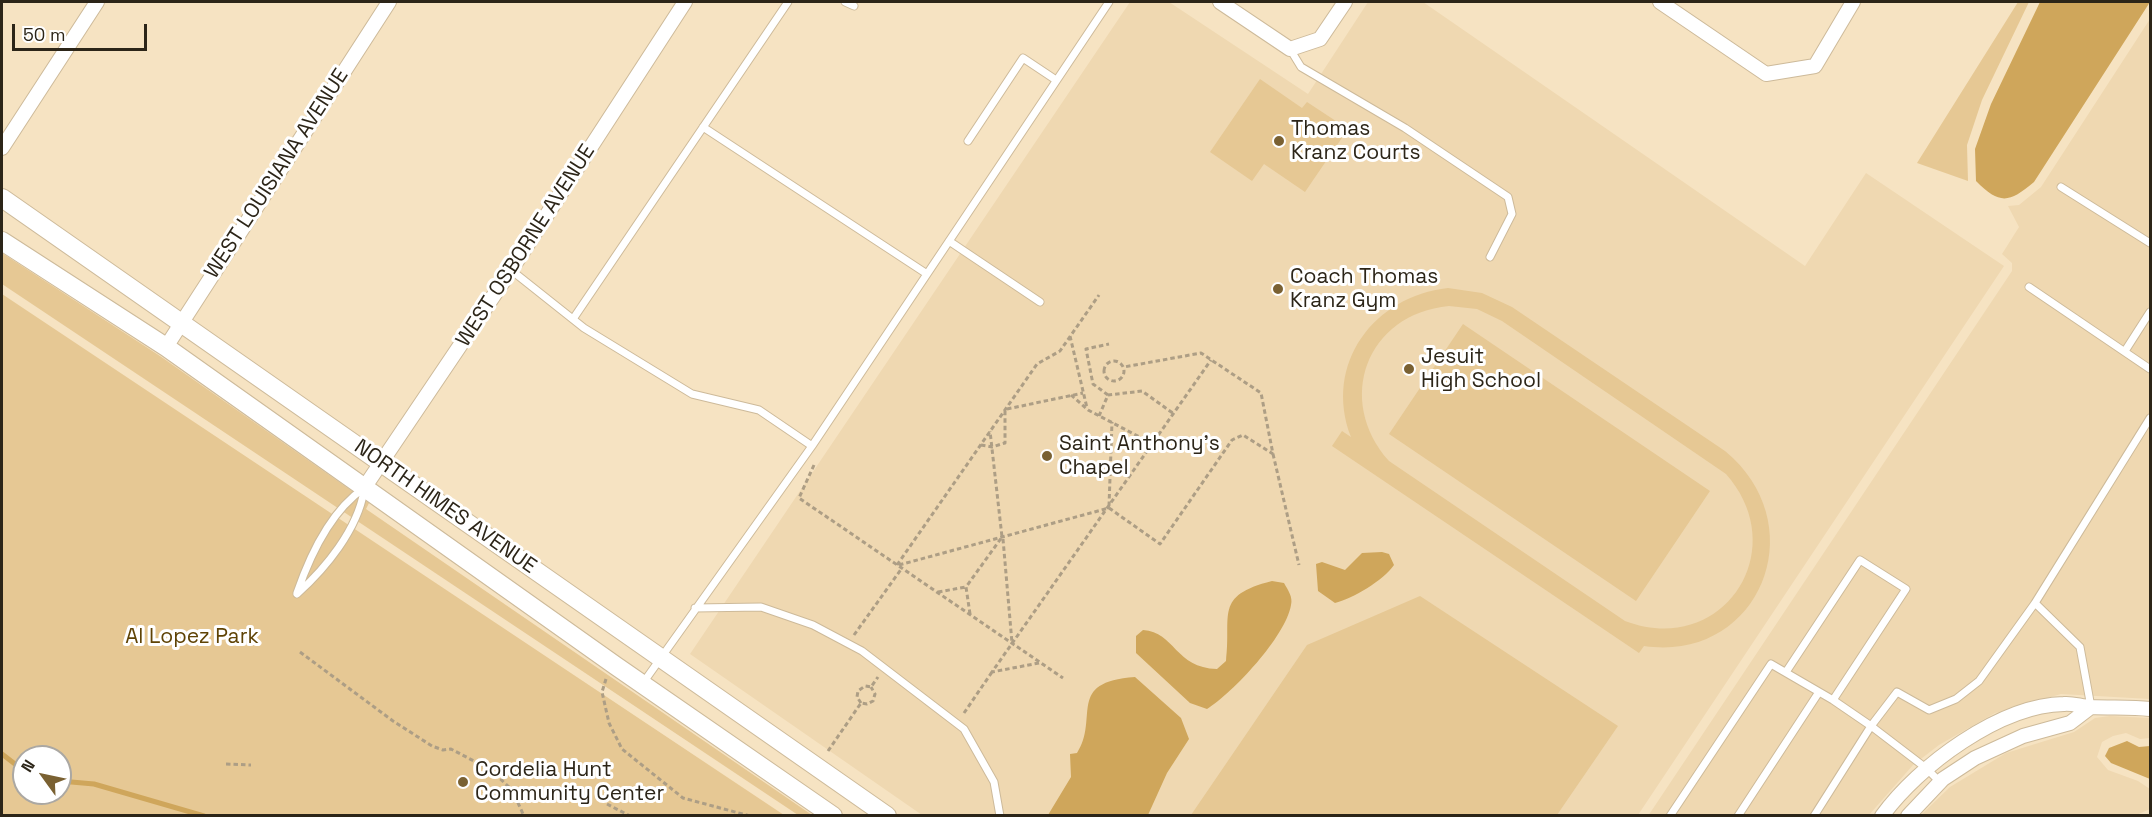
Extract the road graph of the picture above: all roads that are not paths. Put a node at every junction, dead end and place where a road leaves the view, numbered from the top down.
1 (97, 2) edge
2 (389, 2) edge
3 (685, 2) edge
4 (788, 2) edge
5 (845, 2) edge
6 (1109, 2) edge
7 (1220, 2) edge
8 (1345, 2) edge
9 (1660, 2) edge
10 (1853, 2) edge
11 (854, 6) dead end
12 (1290, 49) junction
13 (1056, 80) junction
14 (703, 127) junction
15 (968, 141) dead end
16 (2, 148) edge
17 (2061, 187) dead end
18 (2, 198) edge
19 (2, 241) edge
20 (949, 241) junction
21 (2151, 243) edge
22 (1490, 257) dead end
23 (511, 270) junction
24 (927, 274) junction
25 (2029, 287) dead end
26 (1040, 302) dead end
27 (2151, 312) edge
28 (573, 319) junction
29 (181, 322) junction
30 (166, 348) junction
31 (2125, 351) junction
32 (2151, 369) edge
33 (2151, 418) edge
34 (812, 446) junction
35 (382, 463) junction
36 (364, 488) junction
37 (2034, 603) junction
38 (695, 608) junction
39 (660, 657) junction
40 (1786, 672) junction
41 (642, 684) junction
42 (1819, 692) junction
43 (1833, 700) junction
44 (2091, 707) junction
45 (2151, 709) edge
46 (1871, 726) junction
47 (1926, 768) junction
48 (1940, 782) junction
49 (833, 816) edge
50 (887, 816) edge
51 (1000, 816) edge
52 (1670, 816) edge
53 (1738, 816) edge
54 (1814, 816) edge
55 (1882, 816) edge
56 (1908, 816) edge

1 - 16 street
2 - 29 street, WEST LOUISIANA AVENUE
3 - 23 street, WEST OSBORNE AVENUE
4 - 14 lane
5 - 11 lane
6 - 13 lane
7 - 12 street
8 - 12 street
9 - 10 street
12 - 22 lane
13 - 15 lane
13 - 20 lane
14 - 24 lane
14 - 28 lane
17 - 21 lane
18 - 29 street, NORTH HIMES AVENUE
19 - 30 street, NORTH HIMES AVENUE
20 - 24 lane
20 - 26 lane
23 - 28 lane
23 - 35 street, WEST OSBORNE AVENUE
24 - 34 lane
25 - 31 lane
27 - 31 lane
28 - 34 lane
29 - 30 street, WEST LOUISIANA AVENUE
29 - 35 street, NORTH HIMES AVENUE
30 - 36 street, NORTH HIMES AVENUE
31 - 32 lane
33 - 37 lane
34 - 38 lane
35 - 36 street, WEST OSBORNE AVENUE
35 - 39 street, NORTH HIMES AVENUE
36 - 36 lane
36 - 41 street, NORTH HIMES AVENUE
37 - 44 lane
37 - 46 lane
38 - 39 lane
38 - 51 lane
39 - 41 lane
39 - 50 street, NORTH HIMES AVENUE
40 - 42 lane
40 - 43 lane
40 - 52 lane
41 - 49 street, NORTH HIMES AVENUE
42 - 43 lane
42 - 53 lane
43 - 46 lane
44 - 45 street
44 - 47 street
44 - 48 street
46 - 47 lane
46 - 54 lane
47 - 48 lane
47 - 55 street
48 - 56 street

